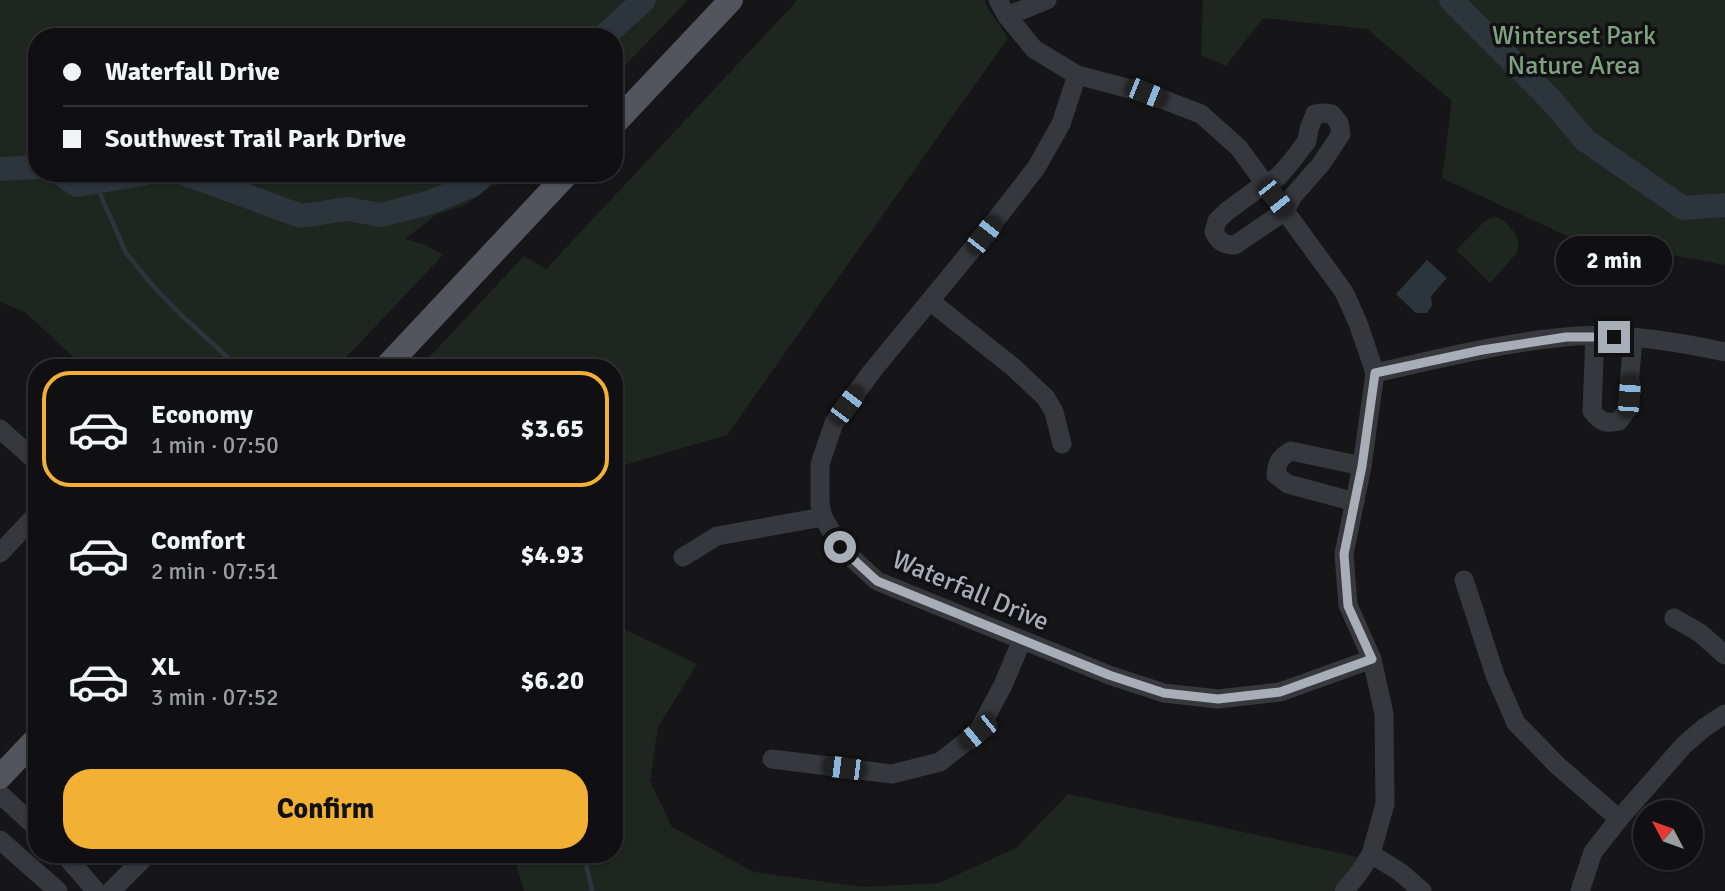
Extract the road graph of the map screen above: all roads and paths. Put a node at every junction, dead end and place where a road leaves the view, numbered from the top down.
1 (731, 0) edge
2 (1048, 0) edge
3 (1003, 8) edge
4 (1077, 75) junction
5 (623, 114) edge
6 (560, 182) edge
7 (1264, 184) junction
8 (1285, 211) junction
9 (930, 301) junction
10 (1595, 336) junction
11 (1633, 338) junction
12 (1725, 352) edge
13 (393, 359) edge
14 (1375, 373) junction
15 (0, 429) edge
16 (1062, 444) dead end
17 (28, 454) edge
18 (1362, 466) junction
19 (1355, 502) junction
20 (823, 517) junction
21 (28, 523) edge
22 (0, 553) edge
23 (683, 557) dead end
24 (1464, 580) dead end
25 (1674, 618) dead end
26 (1022, 640) junction
27 (1725, 655) edge
28 (1372, 659) junction
29 (1725, 714) edge
30 (28, 747) edge
31 (772, 759) dead end
32 (0, 776) edge
33 (0, 793) edge
34 (28, 819) edge
35 (1619, 819) junction
36 (0, 840) edge
37 (1371, 854) junction
38 (72, 863) edge
39 (139, 863) edge
40 (58, 891) edge
41 (96, 891) edge
42 (111, 891) edge
43 (1344, 891) edge
44 (1422, 891) edge
45 (1580, 891) edge

1 - 5 main road
2 - 3 street
3 - 4 street
4 - 7 street
4 - 9 street, Waterfall Drive
6 - 13 main road
7 - 8 street
7 - 8 street
7 - 8 street
8 - 14 street
9 - 16 street
9 - 20 street, Waterfall Drive
10 - 11 street
10 - 11 street
10 - 14 street
11 - 12 street
14 - 18 street
15 - 17 street
18 - 19 street
18 - 19 street
19 - 28 street
20 - 23 street
20 - 26 street, Waterfall Drive
21 - 22 street
24 - 35 street
25 - 27 street
26 - 28 street, Waterfall Drive
26 - 31 street
28 - 37 street
29 - 35 street
30 - 32 main road
33 - 34 street
35 - 45 street
36 - 40 street
37 - 43 street
37 - 44 street
38 - 41 street
39 - 42 street

